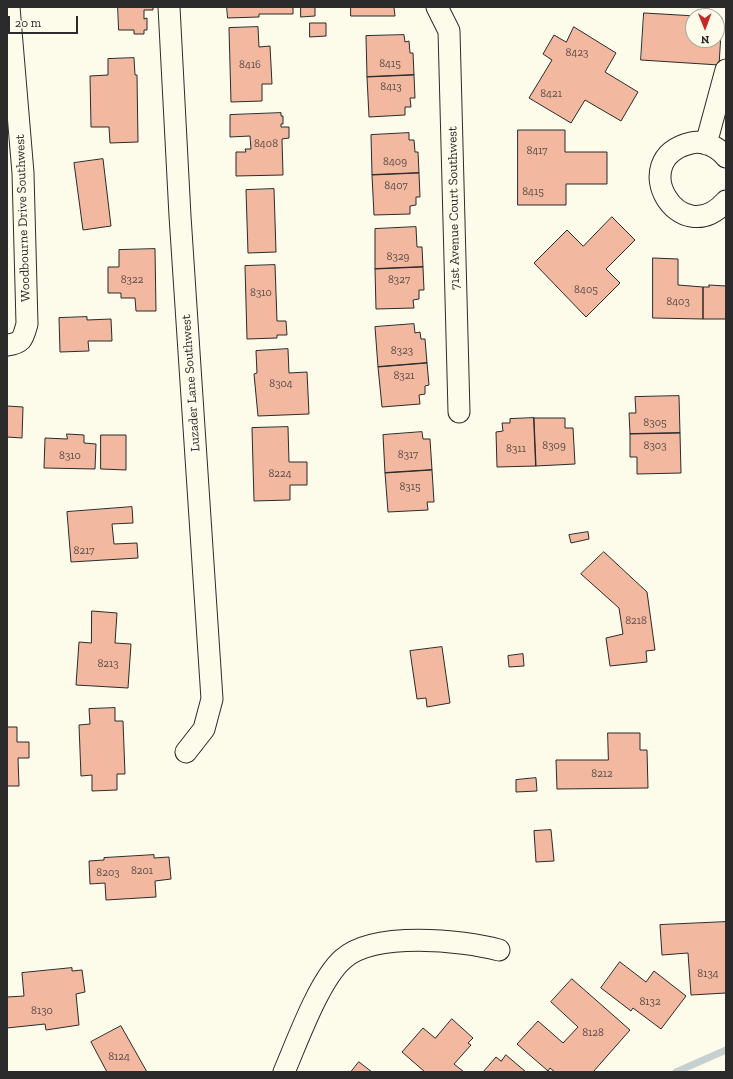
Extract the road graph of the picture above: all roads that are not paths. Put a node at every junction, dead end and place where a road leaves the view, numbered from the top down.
1 (9, 7) edge
2 (169, 7) edge
3 (437, 7) edge
4 (726, 70) edge
5 (706, 144) junction
6 (726, 157) edge
7 (726, 200) edge
8 (7, 345) edge
9 (459, 412) dead end
10 (186, 752) dead end
11 (499, 950) dead end
12 (284, 1072) edge

1 - 8 street, Woodbourne Drive Southwest
2 - 10 street, Luzader Lane Southwest
3 - 9 street, 71st Avenue Court Southwest
4 - 5 street
5 - 6 street
5 - 7 street
11 - 12 street

